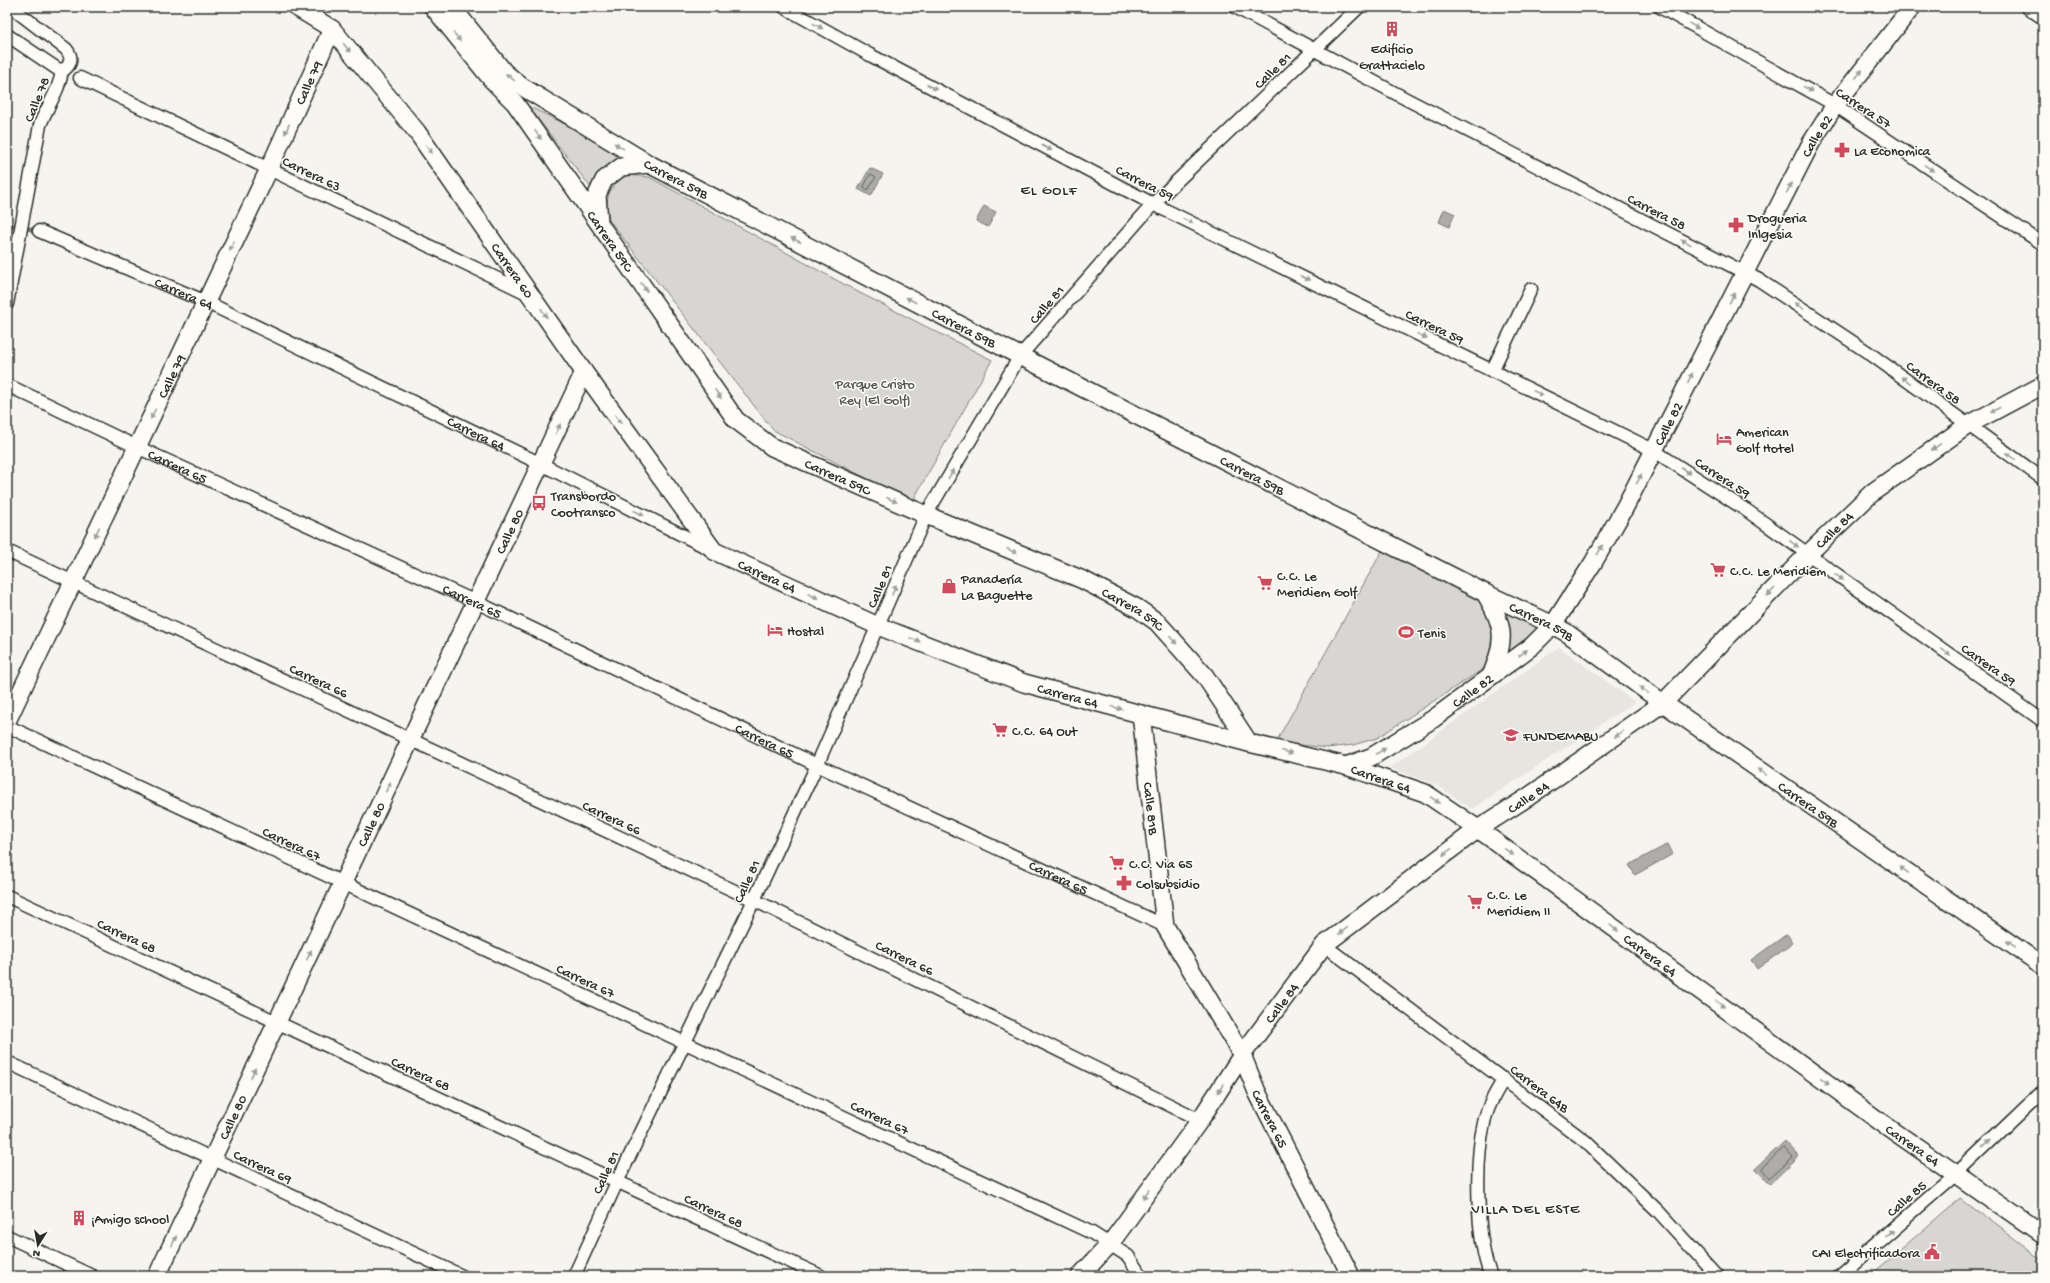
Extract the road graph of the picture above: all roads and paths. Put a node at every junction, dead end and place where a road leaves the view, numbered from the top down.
1 (11, 7) edge
2 (296, 7) edge
3 (433, 7) edge
4 (452, 7) edge
5 (784, 7) edge
6 (1235, 7) edge
7 (1360, 7) edge
8 (1660, 7) edge
9 (1912, 7) edge
10 (2028, 7) edge
11 (2043, 18) edge
12 (332, 29) junction
13 (7, 35) edge
14 (1315, 50) junction
15 (62, 70) junction
16 (80, 78) dead end
17 (1835, 105) junction
18 (649, 164) junction
19 (269, 169) junction
20 (1153, 204) junction
21 (599, 222) junction
22 (39, 231) dead end
23 (2043, 244) edge
24 (1745, 273) junction
25 (1531, 289) dead end
26 (532, 295) junction
27 (206, 302) junction
28 (7, 304) edge
29 (1020, 356) junction
30 (1492, 370) junction
31 (584, 372) junction
32 (7, 385) edge
33 (2043, 385) edge
34 (1968, 424) junction
35 (137, 447) junction
36 (1653, 450) junction
37 (541, 464) junction
38 (2043, 479) edge
39 (926, 515) junction
40 (7, 551) edge
41 (714, 551) junction
42 (1808, 554) junction
43 (73, 582) junction
44 (1485, 593) junction
45 (476, 602) junction
46 (1553, 625) junction
47 (878, 626) junction
48 (1491, 676) junction
49 (1663, 703) junction
50 (1141, 714) junction
51 (7, 721) edge
52 (2043, 721) edge
53 (7, 726) edge
54 (411, 739) junction
55 (1249, 743) junction
56 (817, 765) junction
57 (1346, 766) junction
58 (1478, 829) junction
59 (343, 883) junction
60 (7, 896) edge
61 (754, 900) junction
62 (1165, 926) junction
63 (1324, 945) junction
64 (2043, 966) edge
65 (277, 1021) junction
66 (684, 1042) junction
67 (1242, 1055) junction
68 (7, 1062) edge
69 (1504, 1079) junction
70 (2043, 1091) edge
71 (1200, 1120) junction
72 (212, 1158) junction
73 (1955, 1175) junction
74 (616, 1182) junction
75 (2043, 1235) edge
76 (7, 1236) edge
77 (1110, 1244) junction
78 (92, 1276) edge
79 (157, 1276) edge
80 (462, 1276) edge
81 (574, 1276) edge
82 (822, 1276) edge
83 (1080, 1276) edge
84 (1141, 1276) edge
85 (1351, 1276) edge
86 (1491, 1276) edge
87 (1717, 1276) edge
88 (1839, 1276) edge

1 - 15 street
2 - 12 street, Carrera 60
3 -> 21 street, Carrera 59C
18 -> 4 street, Carrera 59B
5 -> 20 street, Carrera 59
6 - 14 street, Carrera 58
7 - 14 street, Calle 81
8 -> 17 street, Carrera 57
17 -> 9 street, Calle 82
10 - 11 street
12 -> 19 street, Calle 79
12 -> 26 street, Carrera 60
13 - 15 street
14 - 20 street, Calle 81
24 -> 14 street, Carrera 58
15 - 28 street, Calle 78
16 - 19 street, Carrera 63
17 -> 23 street, Carrera 57
24 -> 17 street, Calle 82
18 - 21 street
29 -> 18 street, Carrera 59B
19 - 26 street, Carrera 63
19 -> 27 street, Calle 79
20 - 29 street, Calle 81
20 -> 30 street, Carrera 59
21 -> 39 street, Carrera 59C
22 - 27 street, Carrera 64
34 -> 24 street, Carrera 58
36 -> 24 street, Calle 82
25 - 30 street
26 -> 31 street, Carrera 60
27 -> 35 street, Calle 79
27 - 37 street, Carrera 64
39 -> 29 street, Calle 81
29 - 44 street, Carrera 59B
30 -> 36 street, Carrera 59
37 -> 31 street, Calle 80
31 -> 41 street, Carrera 60
32 - 35 street, Carrera 65
33 -> 34 street, Calle 84
38 -> 34 street, Carrera 58
34 -> 42 street, Calle 84
35 -> 43 street, Calle 79
35 - 45 street, Carrera 65
36 -> 42 street, Carrera 59
46 -> 36 street, Calle 82
37 -> 41 street, Carrera 64
37 - 45 street, Calle 80
47 -> 39 street, Calle 81
39 -> 55 street, Carrera 59C
40 - 43 street, Carrera 66
41 -> 47 street, Carrera 64
42 -> 49 street, Calle 84
42 -> 52 street, Carrera 59
43 - 51 street, Calle 79
43 - 54 street, Carrera 66
44 - 46 street, Carrera 59B
44 - 48 street
45 - 54 street, Calle 80
45 - 56 street, Carrera 65
48 -> 46 street, Calle 82
49 -> 46 street, Carrera 59B
47 -> 50 street, Carrera 64
47 - 56 street, Calle 81
57 -> 48 street, Calle 82
49 -> 58 street, Calle 84
64 -> 49 street, Carrera 59B
50 - 55 street, Carrera 64
50 - 62 street, Calle 81B
53 - 59 street, Carrera 67
59 -> 54 street, Calle 80
54 - 61 street, Carrera 66
55 -> 57 street, Carrera 64
56 - 61 street, Calle 81
56 - 62 street, Carrera 65
57 -> 58 street, Carrera 64
58 -> 63 street, Calle 84
58 -> 73 street, Carrera 64
65 -> 59 street, Calle 80
59 - 66 street, Carrera 67
60 - 65 street, Carrera 68
61 - 66 street, Calle 81
61 - 71 street, Carrera 66
62 - 67 street, Carrera 65
63 - 67 street, Calle 84
63 - 69 street, Carrera 64B
72 -> 65 street, Calle 80
65 - 74 street, Carrera 68
66 - 74 street, Calle 81
66 - 77 street, Carrera 67
67 -> 71 street, Calle 84
67 - 85 street, Carrera 65
68 - 72 street, Carrera 69
69 - 86 street
69 - 87 street, Carrera 64B
73 -> 70 street, Calle 85
71 -> 77 street, Calle 84
79 -> 72 street, Calle 80
72 - 80 street, Carrera 69
73 - 75 street, Carrera 64
88 -> 73 street, Calle 85
74 - 81 street, Calle 81
74 - 82 street, Carrera 68
76 - 78 street
77 - 83 street, Calle 84
77 - 84 street, Carrera 67

